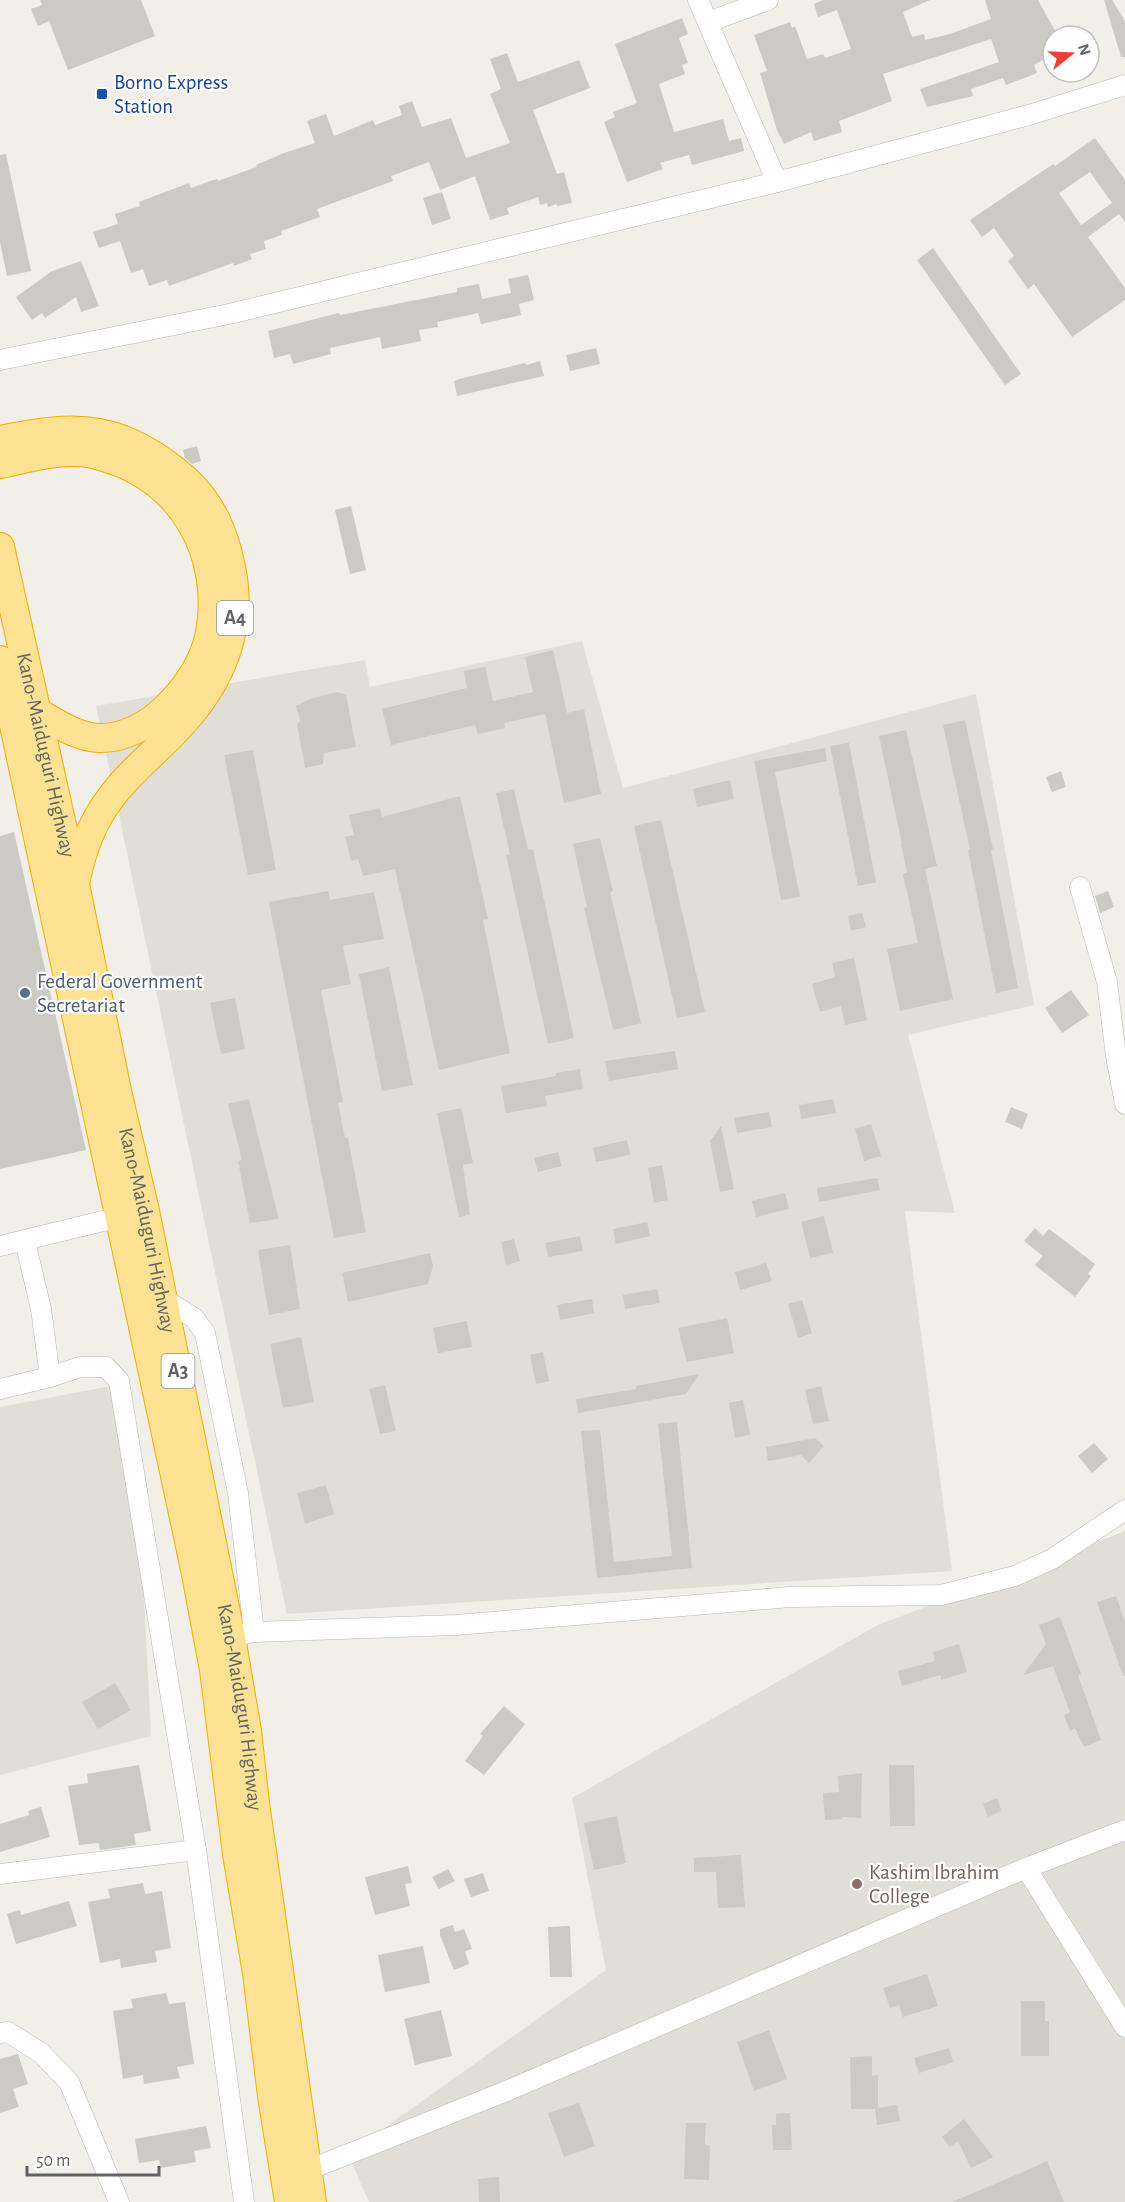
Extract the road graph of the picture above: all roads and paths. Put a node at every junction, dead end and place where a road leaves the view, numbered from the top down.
1 (698, 0) edge
2 (768, 0) edge
3 (708, 22) junction
4 (1125, 85) edge
5 (777, 182) junction
6 (0, 360) edge
7 (0, 440) edge
8 (37, 444) junction
9 (0, 464) edge
10 (0, 547) edge
11 (0, 660) edge
12 (37, 712) junction
13 (0, 723) edge
14 (18, 747) junction
15 (75, 884) junction
16 (1080, 887) dead end
17 (1125, 1104) edge
18 (132, 1214) junction
19 (25, 1241) junction
20 (0, 1246) edge
21 (50, 1377) junction
22 (0, 1389) edge
23 (1125, 1510) edge
24 (243, 1634) junction
25 (1125, 1830) edge
26 (196, 1851) junction
27 (1026, 1868) junction
28 (0, 1874) edge
29 (1125, 2027) edge
30 (0, 2034) edge
31 (308, 2170) junction
32 (119, 2202) edge
33 (244, 2202) edge
34 (289, 2202) edge
35 (312, 2202) edge

1 - 3 street
2 - 3 street
3 - 5 street
4 - 5 street
5 - 6 street
7 - 8 highway, A4
8 - 9 highway, A4
8 - 12 highway, A4
8 - 15 highway, A4
10 - 12 highway, Kano-Maiduguri Highway / A3
11 - 14 highway, Kano-Maiduguri Highway / A3
12 - 15 highway, Kano-Maiduguri Highway / A3
13 - 14 highway
14 - 18 highway, Kano-Maiduguri Highway / A3
15 - 18 highway, Kano-Maiduguri Highway / A3
16 - 17 street
18 - 19 street
18 - 24 highway, Kano-Maiduguri Highway / A3
18 - 34 highway, Kano-Maiduguri Highway / A3
19 - 20 street
19 - 21 street
21 - 22 street
21 - 26 street
23 - 24 street
24 - 31 highway, Kano-Maiduguri Highway / A3
25 - 27 street
26 - 28 street
26 - 33 street
27 - 29 street
27 - 31 street
30 - 32 street
31 - 35 highway, Kano-Maiduguri Highway / A3

